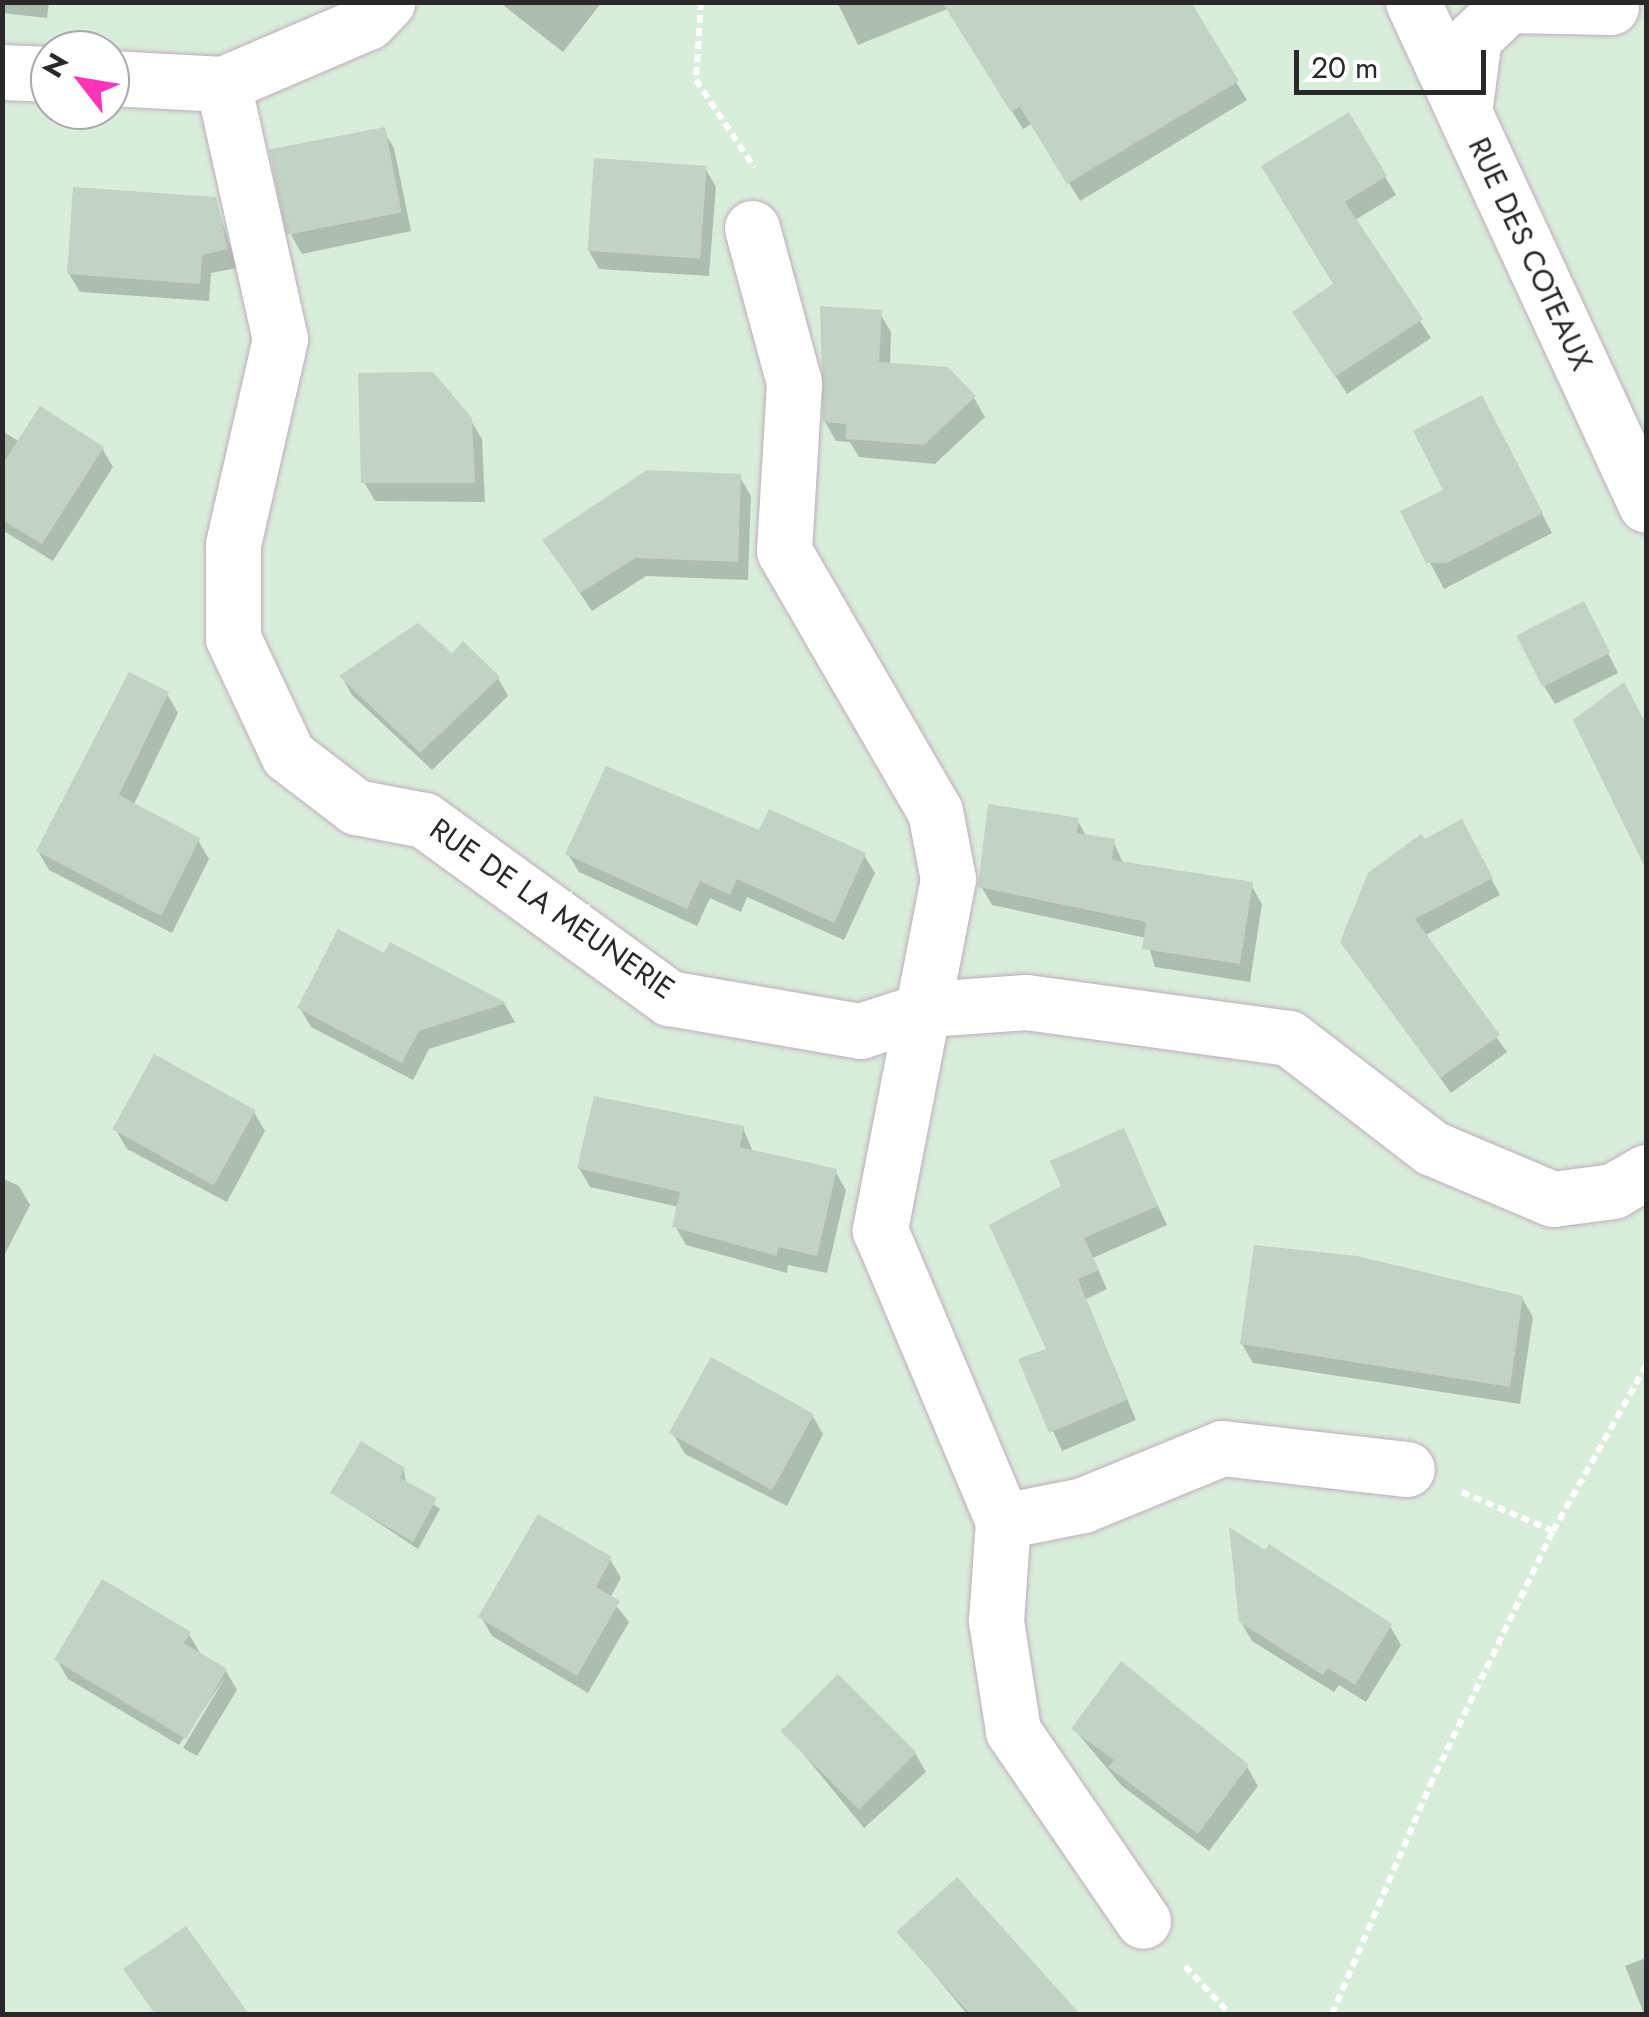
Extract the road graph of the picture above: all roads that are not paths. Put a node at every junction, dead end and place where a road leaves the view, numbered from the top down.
1 (387, 2) edge
2 (1414, 2) edge
3 (1613, 11) edge
4 (2, 72) edge
5 (30, 73) edge
6 (130, 79) edge
7 (224, 84) junction
8 (1464, 112) junction
9 (752, 228) road end
10 (1646, 506) edge
11 (928, 1009) junction
12 (1646, 1172) edge
13 (1407, 1469) road end
14 (1004, 1521) junction
15 (1143, 1921) dead end

1 - 7 street
2 - 8 street, RUE DES COTEAUX
3 - 8 street
4 - 5 street
6 - 7 street
7 - 11 street, RUE DE LA MEUNERIE
8 - 10 street, RUE DES COTEAUX
9 - 11 street
11 - 12 street, RUE DE LA MEUNERIE
11 - 14 street
13 - 14 street
14 - 15 street

